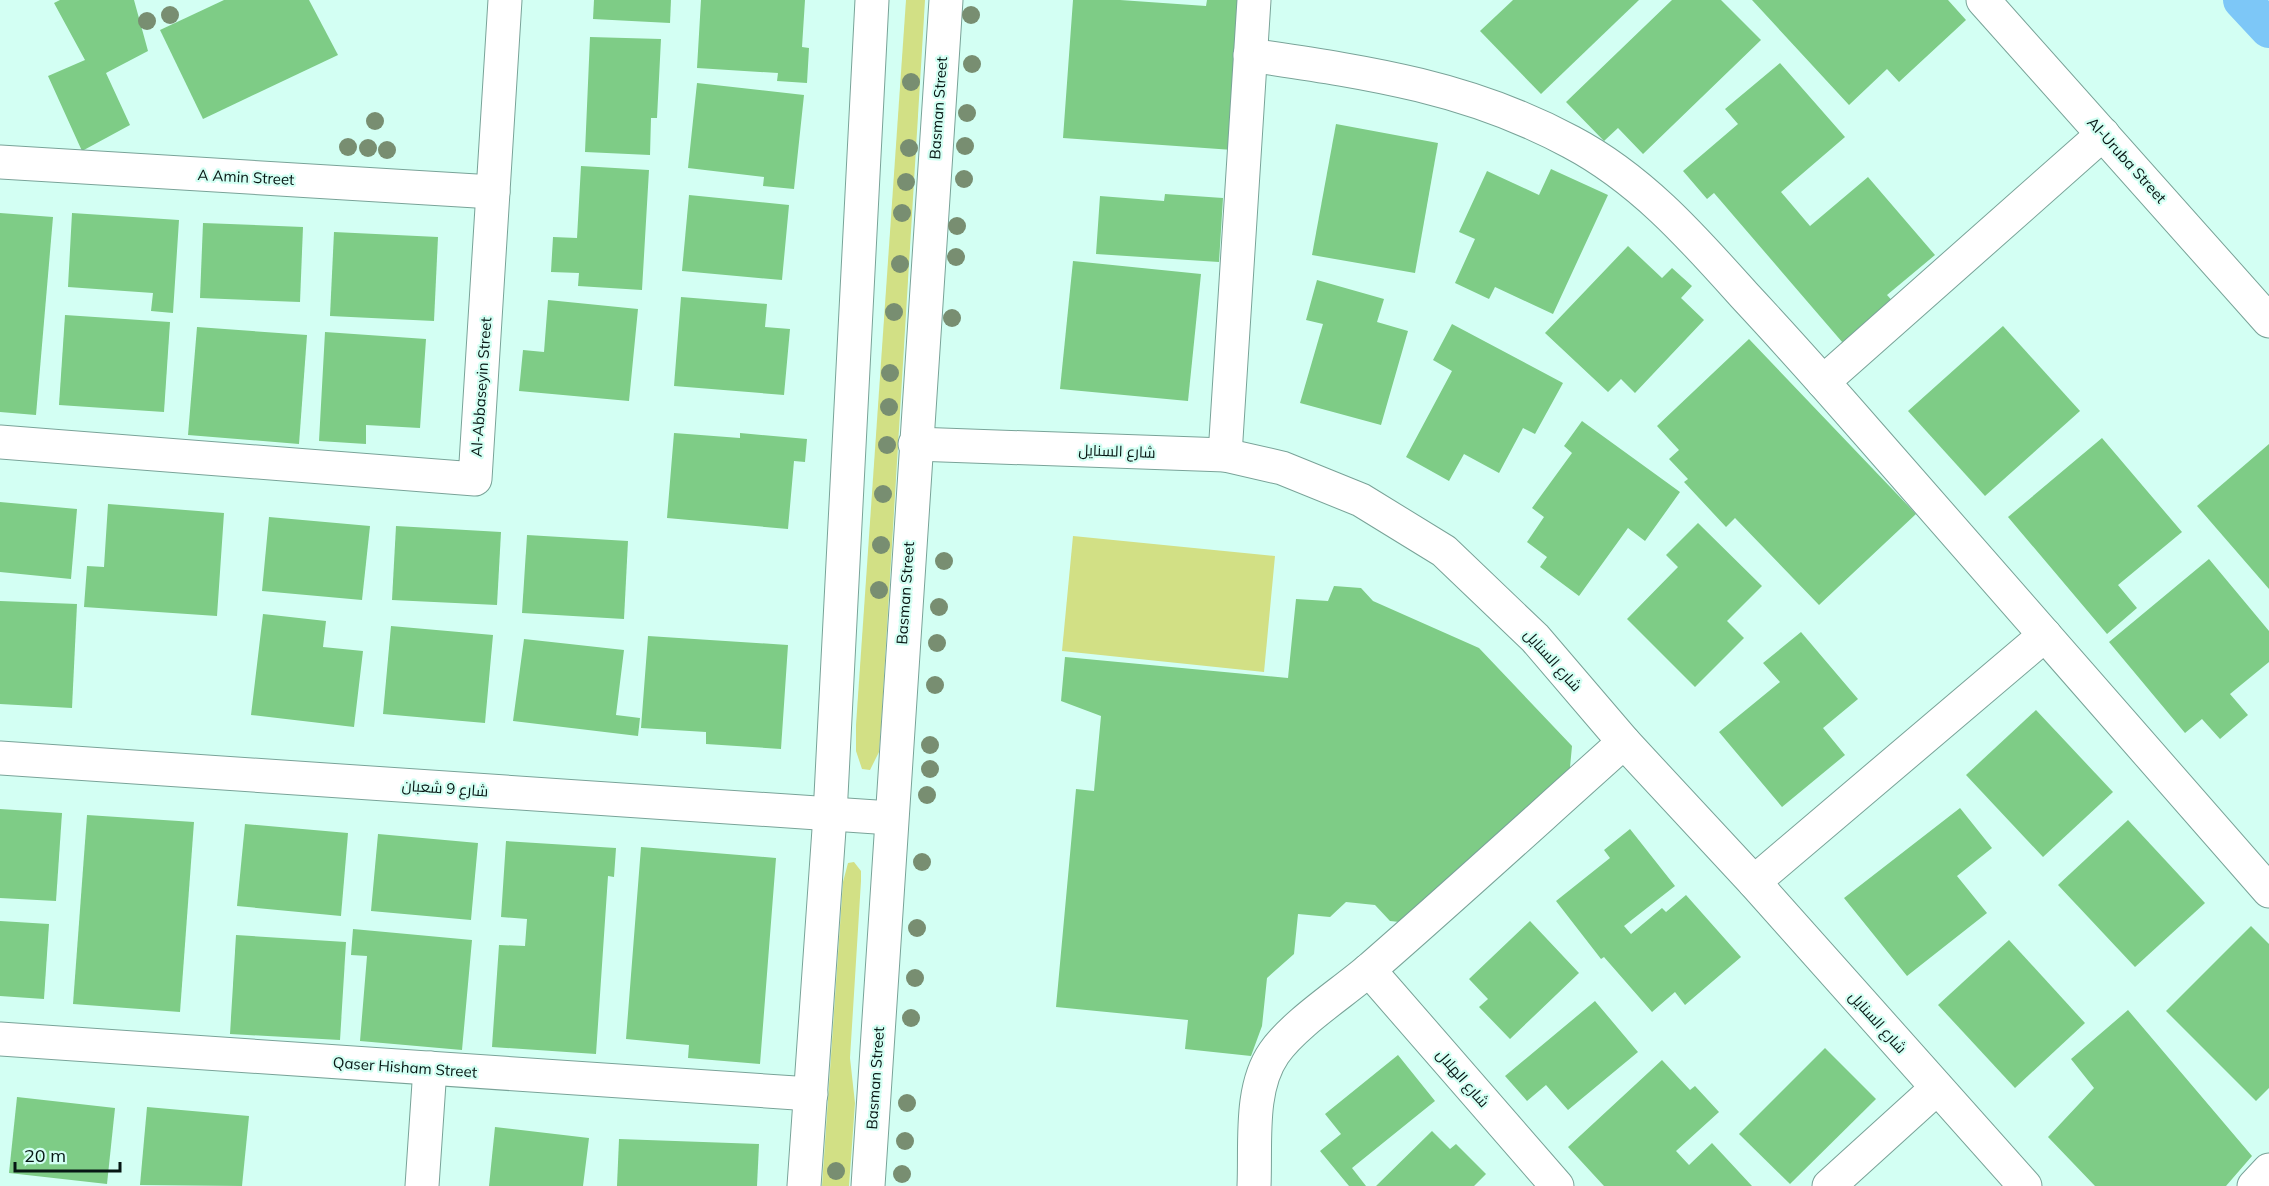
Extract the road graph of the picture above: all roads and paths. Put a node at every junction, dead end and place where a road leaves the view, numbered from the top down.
1 (505, 0) edge
2 (872, 0) edge
3 (946, 0) edge
4 (1254, 0) edge
5 (1983, 0) edge
6 (1250, 55) junction
7 (2103, 134) junction
8 (0, 162) edge
9 (493, 192) junction
10 (2269, 321) edge
11 (1824, 382) junction
12 (0, 442) edge
13 (915, 444) junction
14 (1225, 455) junction
15 (2045, 635) junction
16 (1624, 742) junction
17 (0, 758) edge
18 (830, 815) junction
19 (891, 818) junction
20 (1754, 882) junction
21 (2269, 891) edge
22 (1369, 970) junction
23 (0, 1039) edge
24 (430, 1068) junction
25 (1936, 1088) junction
26 (811, 1094) junction
27 (2269, 1170) edge
28 (422, 1186) edge
29 (804, 1186) edge
30 (868, 1186) edge
31 (1254, 1186) edge
32 (1557, 1186) edge
33 (1829, 1186) edge
34 (2025, 1186) edge
35 (2254, 1186) edge

1 - 9 street, Al-Abbaseyin Street
2 - 18 street
3 - 13 street, Basman Street
4 - 6 street
5 - 7 street, Al-Uruba Street
6 - 11 street
6 - 14 street
7 - 10 street, Al-Uruba Street
7 - 11 street
8 - 9 street, A Amin Street
9 - 12 street, Al-Abbaseyin Street
11 - 15 street
13 - 14 street, شارع السنايل
13 - 19 street, Basman Street
14 - 16 street, شارع السنايل
15 - 20 street
15 - 21 street
16 - 20 street, شارع السنايل
16 - 22 street
17 - 18 street, شارع 9 شعبان
18 - 19 street, شارع 9 شعبان
18 - 26 street
19 - 30 street, Basman Street
20 - 25 street, شارع السنايل
22 - 31 street
22 - 32 street, شارع الهلال
23 - 24 street, Qaser Hisham Street
24 - 26 street, Qaser Hisham Street
24 - 28 street
25 - 33 street
25 - 34 street, شارع السنايل
26 - 29 street
27 - 35 street

